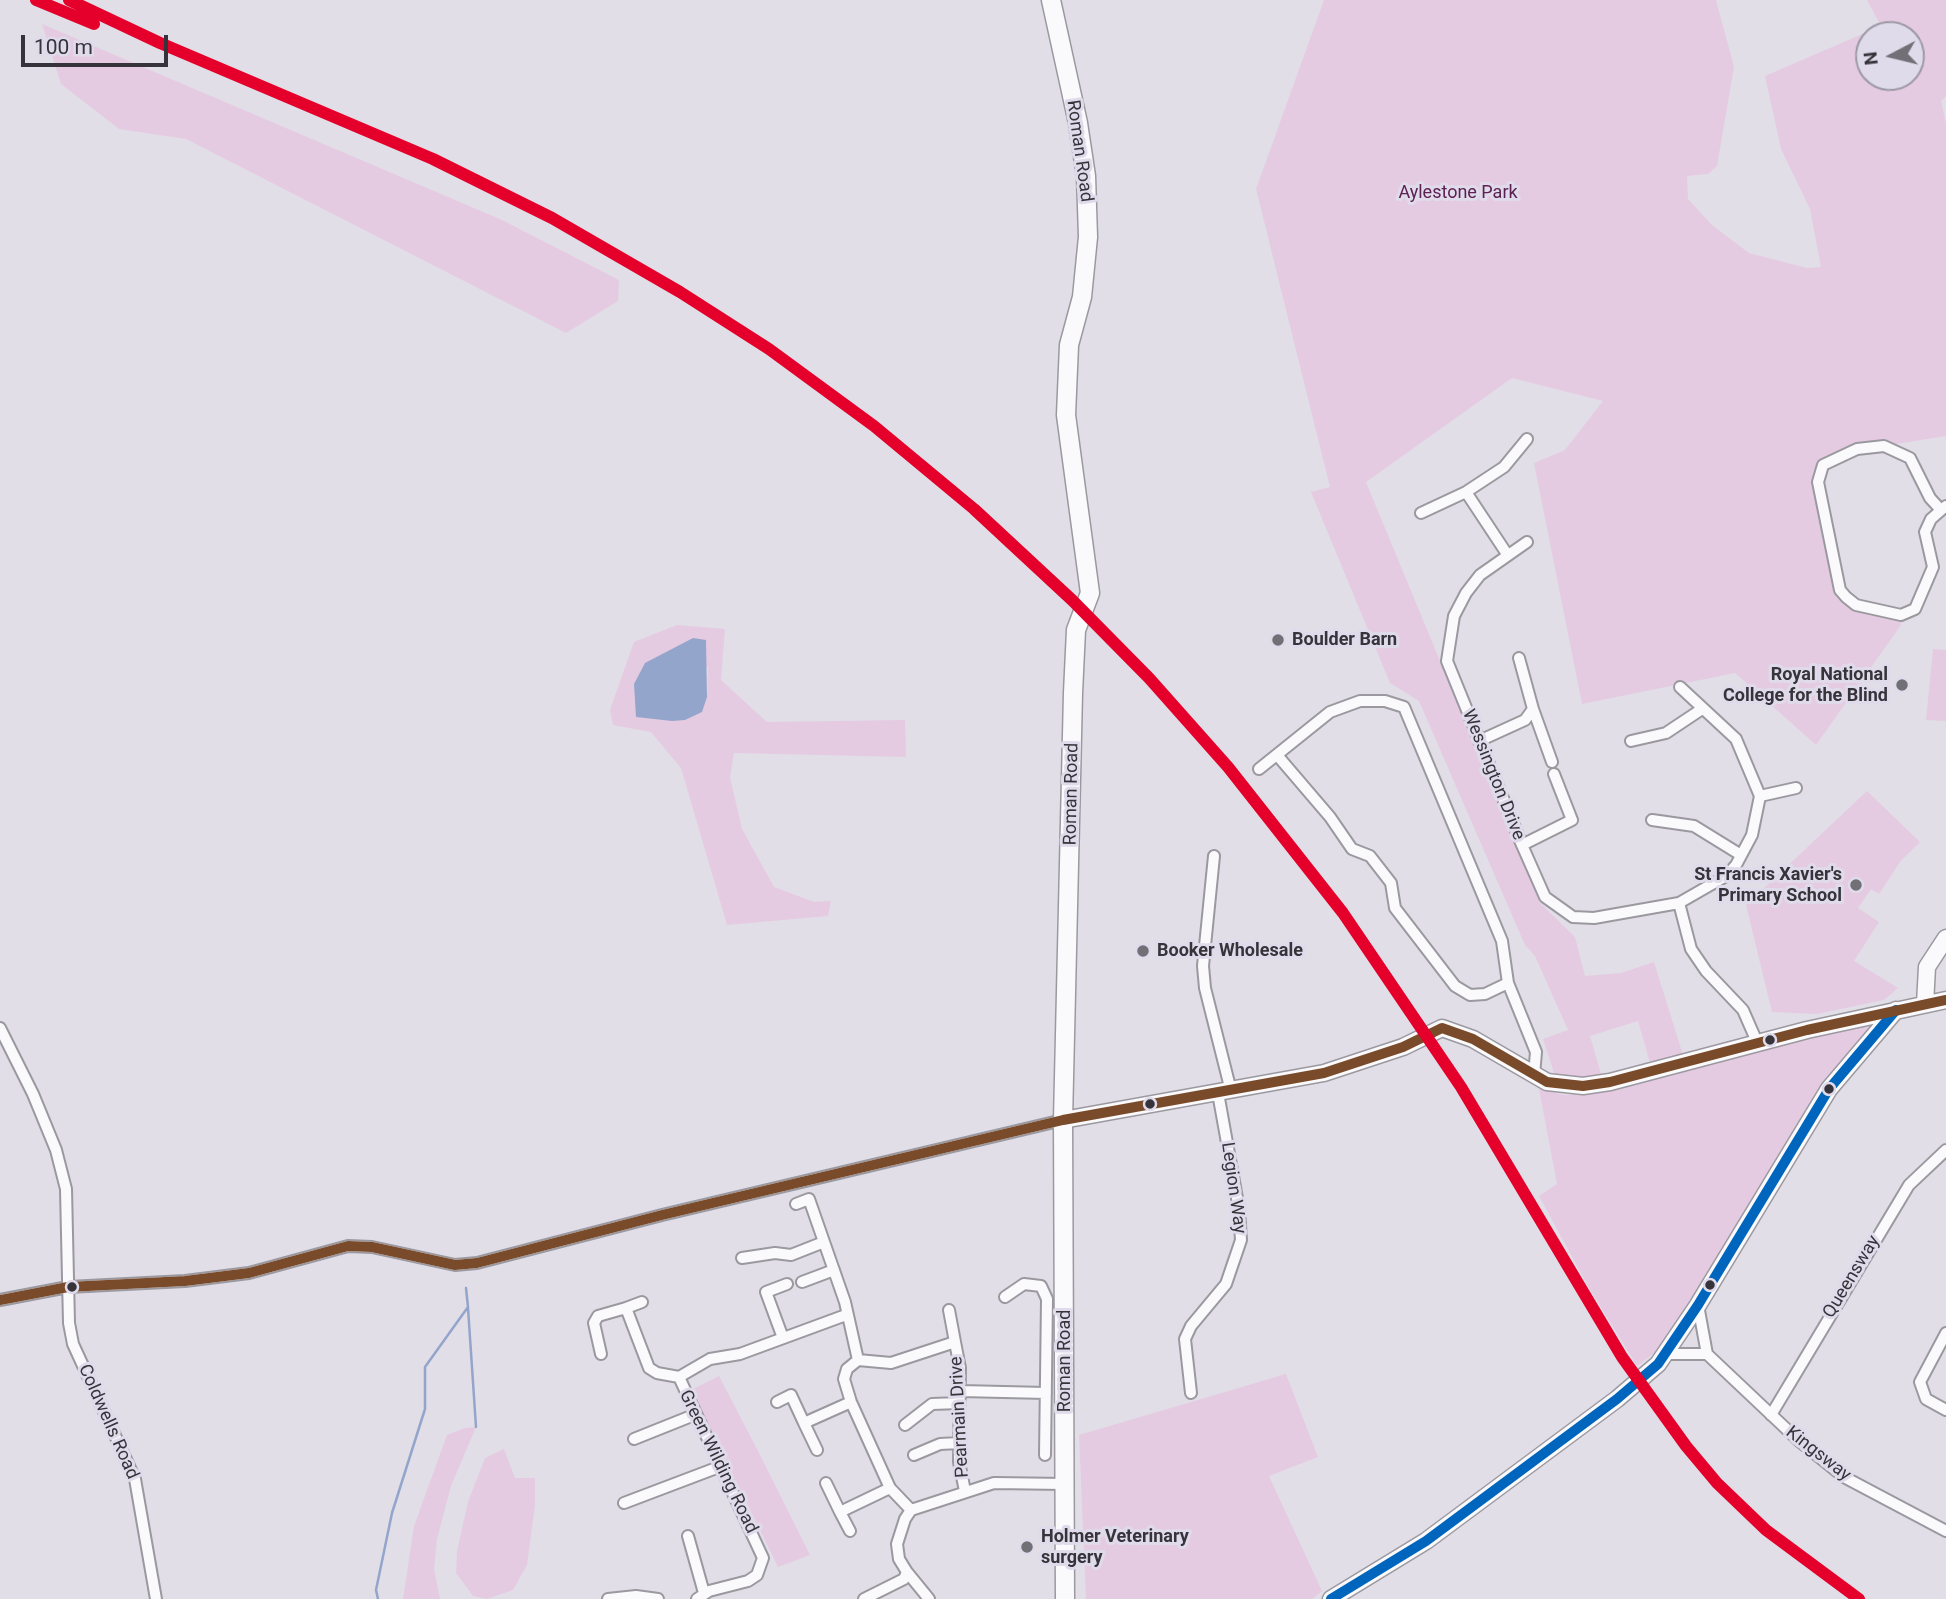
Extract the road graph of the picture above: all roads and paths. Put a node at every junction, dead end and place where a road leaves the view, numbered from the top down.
1 (1051, 0) edge
2 (1527, 439) dead end
3 (1466, 492) junction
4 (1943, 508) edge
5 (1421, 513) dead end
6 (1527, 542) dead end
7 (1507, 554) junction
8 (1519, 657) dead end
9 (1680, 687) dead end
10 (1533, 709) junction
11 (1702, 709) junction
12 (1479, 741) junction
13 (1631, 741) dead end
14 (1277, 755) junction
15 (1259, 769) dead end
16 (1796, 788) dead end
17 (1760, 796) junction
18 (1652, 820) dead end
19 (1522, 845) junction
20 (1741, 855) junction
21 (1214, 856) dead end
22 (1679, 903) junction
23 (1946, 937) edge
24 (1508, 983) junction
25 (1946, 1000) edge
26 (1926, 1004) junction
27 (1896, 1010) junction
28 (0, 1028) edge
29 (1757, 1042) junction
30 (1534, 1075) junction
31 (1225, 1092) junction
32 (1063, 1120) junction
33 (1946, 1150) edge
34 (796, 1204) dead end
35 (824, 1242) junction
36 (742, 1258) dead end
37 (834, 1270) junction
38 (802, 1282) dead end
39 (787, 1284) dead end
40 (68, 1287) junction
41 (1004, 1297) dead end
42 (0, 1300) edge
43 (642, 1302) dead end
44 (1698, 1306) junction
45 (626, 1308) junction
46 (949, 1310) dead end
47 (846, 1315) junction
48 (1946, 1333) edge
49 (783, 1339) junction
50 (955, 1342) junction
51 (601, 1354) dead end
52 (1665, 1354) junction
53 (1707, 1354) junction
54 (858, 1360) junction
55 (678, 1377) junction
56 (961, 1391) junction
57 (1046, 1393) junction
58 (1191, 1393) dead end
59 (777, 1402) dead end
60 (851, 1402) junction
61 (960, 1404) junction
62 (1946, 1410) edge
63 (694, 1415) junction
64 (1771, 1415) junction
65 (804, 1423) junction
66 (905, 1425) dead end
67 (634, 1439) dead end
68 (959, 1443) junction
69 (817, 1450) dead end
70 (914, 1455) dead end
71 (1045, 1455) dead end
72 (719, 1467) junction
73 (826, 1483) dead end
74 (1065, 1484) junction
75 (890, 1488) junction
76 (965, 1491) junction
77 (624, 1503) dead end
78 (911, 1510) junction
79 (840, 1511) junction
80 (850, 1531) dead end
81 (1946, 1531) edge
82 (688, 1536) dead end
83 (907, 1572) junction
84 (700, 1596) edge
85 (156, 1599) edge
86 (608, 1599) edge
87 (658, 1599) edge
88 (864, 1599) edge
89 (929, 1599) edge
90 (1065, 1599) edge
91 (1331, 1599) edge

1 - 32 main road, Roman Road
2 - 3 street
3 - 5 street
3 - 7 street
4 - 4 street
6 - 7 street, Wessington Drive
7 - 12 street, Wessington Drive
8 - 10 street
9 - 11 street
10 - 12 street
10 - 19 street
11 - 13 street
11 - 17 street
12 - 19 street, Wessington Drive
14 - 15 street
14 - 24 street
14 - 24 street
16 - 17 street
17 - 20 street, Wessington Drive
18 - 20 street
19 - 22 street, Wessington Drive
20 - 22 street, Wessington Drive
21 - 31 street, Legion Way
22 - 29 street
23 - 26 street
24 - 30 street
25 - 26 street
26 - 27 street
27 - 29 street
27 - 44 street
28 - 40 street, Coldwells Road
29 - 30 street
30 - 31 street
31 - 32 street
31 - 58 street, Legion Way
32 - 40 street
32 - 74 main road, Roman Road
33 - 64 street, Queensway
34 - 35 street
35 - 36 street
35 - 37 street
37 - 38 street
37 - 47 street
39 - 49 street
40 - 42 street
40 - 85 street, Coldwells Road
41 - 57 street
43 - 45 street
44 - 52 street
44 - 53 street
45 - 51 street
45 - 55 street
46 - 50 street, Pearmain Drive
47 - 49 street, Green Wilding Road
47 - 54 street
48 - 62 street
49 - 55 street, Green Wilding Road
50 - 54 street
50 - 56 street, Pearmain Drive
52 - 53 street
52 - 91 street
53 - 64 street, Kingsway
54 - 60 street
55 - 63 street, Green Wilding Road
56 - 57 street
56 - 61 street, Pearmain Drive
57 - 71 street
59 - 65 street
60 - 65 street
60 - 75 street
61 - 66 street
61 - 68 street, Pearmain Drive
63 - 67 street
63 - 72 street, Green Wilding Road
64 - 81 street, Kingsway
65 - 69 street
68 - 70 street
68 - 76 street, Pearmain Drive
72 - 77 street
72 - 84 street, Green Wilding Road
73 - 79 street
74 - 76 street
74 - 90 main road, Roman Road
75 - 78 street
75 - 79 street
76 - 78 street
78 - 83 street
79 - 80 street
82 - 84 street
83 - 88 street
83 - 89 street
86 - 87 street

